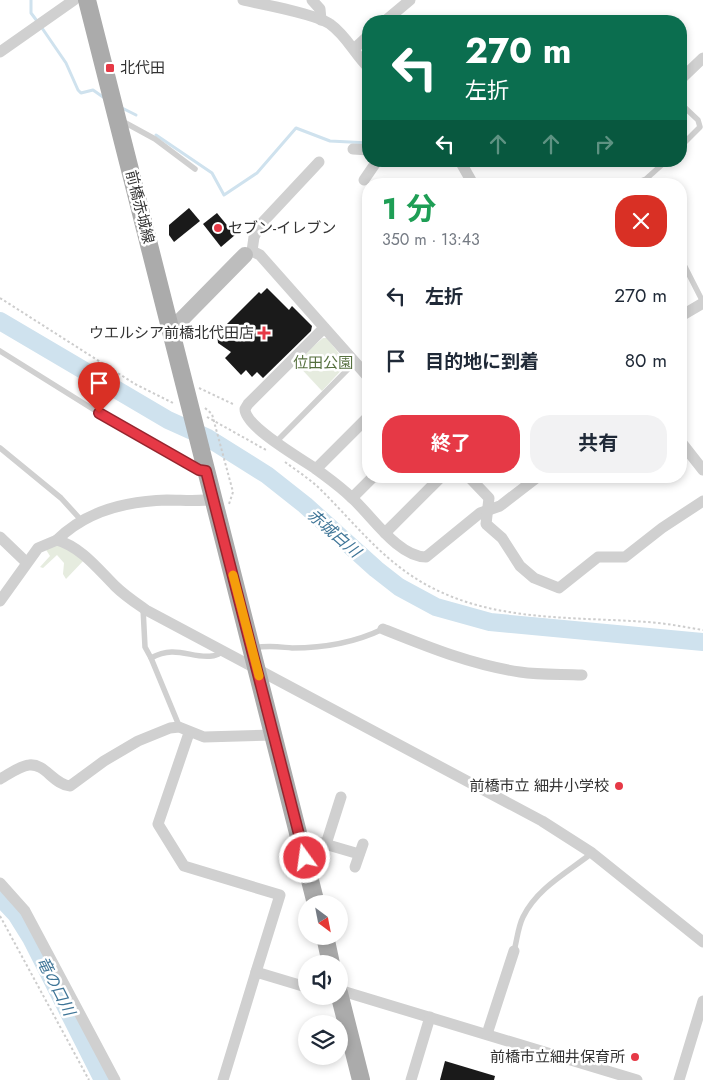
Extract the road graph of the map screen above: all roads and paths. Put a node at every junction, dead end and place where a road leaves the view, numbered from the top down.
1 (74, 0) edge
2 (87, 0) edge
3 (243, 0) edge
4 (312, 0) edge
5 (410, 0) edge
6 (392, 15) edge
7 (321, 20) junction
8 (362, 42) edge
9 (354, 48) junction
10 (0, 52) edge
11 (703, 58) edge
12 (362, 61) edge
13 (687, 73) edge
14 (687, 110) edge
15 (118, 120) junction
16 (687, 140) edge
17 (353, 148) dead end
18 (362, 149) edge
19 (319, 162) dead end
20 (373, 167) edge
21 (463, 167) edge
22 (660, 167) edge
23 (195, 169) dead end
24 (365, 178) edge
25 (470, 178) edge
26 (646, 178) edge
27 (248, 253) junction
28 (687, 271) edge
29 (0, 298) edge
30 (703, 304) edge
31 (687, 313) edge
32 (170, 326) junction
33 (324, 328) junction
34 (0, 351) edge
35 (355, 362) junction
36 (362, 370) edge
37 (194, 386) dead end
38 (245, 409) junction
39 (196, 410) junction
40 (362, 423) edge
41 (277, 441) junction
42 (0, 448) edge
43 (687, 450) edge
44 (206, 468) junction
45 (316, 469) junction
46 (703, 470) edge
47 (367, 483) edge
48 (435, 483) edge
49 (475, 483) edge
50 (530, 483) edge
51 (352, 498) junction
52 (703, 501) edge
53 (220, 505) junction
54 (489, 510) junction
55 (81, 520) junction
56 (385, 533) junction
57 (0, 537) edge
58 (57, 540) junction
59 (26, 562) junction
60 (0, 601) edge
61 (143, 608) junction
62 (383, 629) joint
63 (252, 649) junction
64 (224, 651) junction
65 (152, 658) junction
66 (257, 669) junction
67 (582, 675) dead end
68 (184, 730) junction
69 (274, 735) junction
70 (0, 779) edge
71 (340, 797) dead end
72 (301, 843) junction
73 (326, 844) junction
74 (592, 853) junction
75 (355, 867) dead end
76 (0, 883) edge
77 (314, 895) edge
78 (0, 916) edge
79 (703, 942) edge
80 (514, 950) joint
81 (256, 972) junction
82 (298, 985) edge
83 (348, 994) edge
84 (703, 1002) edge
85 (342, 1005) edge
86 (430, 1017) junction
87 (487, 1034) junction
88 (89, 1080) edge
89 (115, 1080) edge
90 (223, 1080) edge
91 (361, 1080) edge
92 (411, 1080) edge
93 (637, 1080) edge
94 (679, 1080) edge

1 - 10 street
2 - 15 main road, 前橋赤城線
3 - 7 street
4 - 7 street
5 - 6 street
7 - 9 street
8 - 9 street
9 - 12 street
11 - 13 street
14 - 16 lane
15 - 23 lane
15 - 32 main road, 前橋赤城線
17 - 18 street
19 - 27 street
20 - 24 street
21 - 25 street
22 - 26 lane
27 - 32 street
27 - 33 street
28 - 30 lane
29 - 39 path
30 - 31 street
32 - 39 main road, 前橋赤城線
33 - 35 street
33 - 38 street
34 - 44 lane
35 - 36 street
35 - 41 lane
37 - 38 path
38 - 41 street
39 - 44 main road, 前橋赤城線
39 - 53 path
40 - 45 street
41 - 45 street
42 - 55 lane
43 - 46 street
44 - 53 main road
45 - 51 street
47 - 51 street
48 - 56 street
49 - 54 street
50 - 54 street
51 - 56 street
52 - 54 street
53 - 55 street
53 - 63 main road
54 - 56 street
55 - 58 street
57 - 59 street
58 - 59 street
58 - 61 street
59 - 60 street
61 - 64 street
61 - 65 lane
62 - 63 lane
62 - 67 street
63 - 66 main road
64 - 65 lane
64 - 66 street
65 - 68 lane
66 - 69 main road
66 - 74 street
68 - 69 street
68 - 70 street
68 - 81 street
69 - 72 main road
71 - 73 street
72 - 73 street
72 - 77 main road
73 - 75 street
74 - 79 street
74 - 80 lane
76 - 89 street
78 - 88 path
80 - 87 street
81 - 82 street
81 - 90 street
83 - 86 street
84 - 94 street
85 - 91 main road
86 - 87 street
86 - 92 street
87 - 93 street

